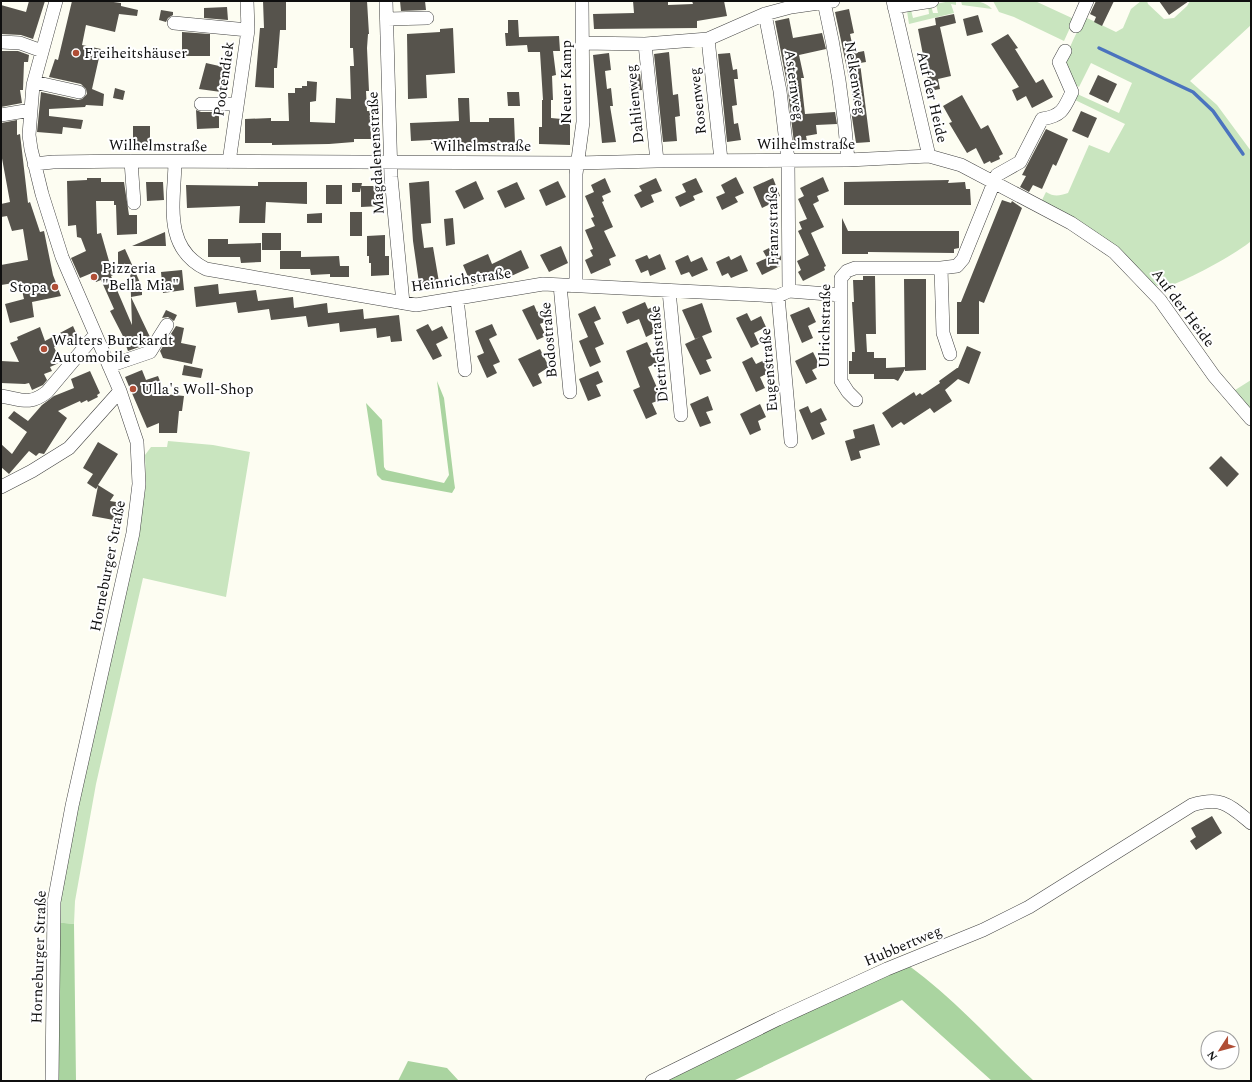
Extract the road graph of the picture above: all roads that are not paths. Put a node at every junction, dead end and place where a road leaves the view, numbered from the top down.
1 (56, 1) edge
2 (247, 1) edge
3 (386, 1) edge
4 (582, 1) edge
5 (828, 1) edge
6 (932, 1) edge
7 (1087, 1) edge
8 (894, 4) edge
9 (765, 14) junction
10 (427, 18) dead end
11 (387, 19) junction
12 (174, 23) dead end
13 (1076, 26) dead end
14 (248, 30) junction
15 (708, 40) junction
16 (1, 42) edge
17 (582, 43) junction
18 (645, 44) junction
19 (42, 51) junction
20 (1065, 52) dead end
21 (34, 82) junction
22 (79, 92) dead end
23 (201, 104) dead end
24 (237, 104) junction
25 (31, 110) junction
26 (1, 115) edge
27 (930, 156) junction
28 (721, 160) junction
29 (788, 160) junction
30 (848, 160) junction
31 (132, 161) junction
32 (657, 161) junction
33 (228, 162) junction
34 (391, 162) junction
35 (175, 163) junction
36 (578, 163) junction
37 (34, 164) junction
38 (993, 183) junction
39 (134, 203) dead end
40 (940, 268) junction
41 (560, 285) junction
42 (576, 286) junction
43 (669, 290) junction
44 (784, 293) junction
45 (841, 295) junction
46 (457, 299) junction
47 (403, 303) junction
48 (167, 325) dead end
49 (95, 335) junction
50 (950, 354) dead end
51 (109, 366) junction
52 (465, 370) dead end
53 (120, 391) junction
54 (570, 392) dead end
55 (1, 396) edge
56 (856, 400) dead end
57 (681, 415) dead end
58 (1251, 419) edge
59 (791, 441) dead end
60 (1, 487) edge
61 (1251, 824) edge
62 (52, 1081) edge
63 (652, 1081) edge

1 - 19 street, Horneburger Straße
2 - 14 street, Pootendiek
3 - 11 street, Magdalenenstraße
4 - 17 street, Neuer Kamp
5 - 9 street
5 - 30 street, Nelkenweg
6 - 8 street
7 - 13 street
8 - 27 street, Auf der Heide
9 - 15 street
9 - 29 street, Asternweg
10 - 11 street
11 - 34 street, Magdalenenstraße
12 - 14 street
14 - 24 street, Pootendiek
15 - 18 street
15 - 28 street, Rosenweg
16 - 19 street
17 - 18 street
17 - 36 street, Neuer Kamp
18 - 32 street, Dahlienweg
19 - 21 street, Horneburger Straße
20 - 38 street
21 - 22 street
21 - 25 street, Horneburger Straße
23 - 24 street
24 - 33 street, Pootendiek
25 - 26 street
25 - 37 street, Horneburger Straße
27 - 30 street, Wilhelmstraße
27 - 38 street, Auf der Heide
28 - 29 street, Wilhelmstraße
28 - 32 street, Wilhelmstraße
29 - 30 street, Wilhelmstraße
29 - 44 street, Franzstraße
31 - 35 street, Wilhelmstraße
31 - 37 street, Wilhelmstraße
31 - 39 street
32 - 36 street, Wilhelmstraße
33 - 34 street, Wilhelmstraße
33 - 35 street, Wilhelmstraße
34 - 36 street, Wilhelmstraße
34 - 47 street, Magdalenenstraße
35 - 47 street, Heinrichstraße
36 - 42 street, Neuer Kamp
37 - 49 street, Horneburger Straße
38 - 40 street, Ulrichstraße
38 - 58 street, Auf der Heide
40 - 45 street, Ulrichstraße
40 - 50 street
41 - 42 street, Heinrichstraße
41 - 46 street, Heinrichstraße
41 - 54 street, Bodostraße
42 - 43 street, Heinrichstraße
43 - 44 street, Heinrichstraße
43 - 57 street, Dietrichstraße
44 - 45 street, Heinrichstraße
44 - 59 street, Eugenstraße
45 - 56 street, Ulrichstraße
46 - 47 street, Heinrichstraße
46 - 52 street
48 - 51 street
49 - 51 street, Horneburger Straße
49 - 55 street
51 - 53 street, Horneburger Straße
53 - 60 street
53 - 62 street, Horneburger Straße
61 - 63 street, Hubbertweg

